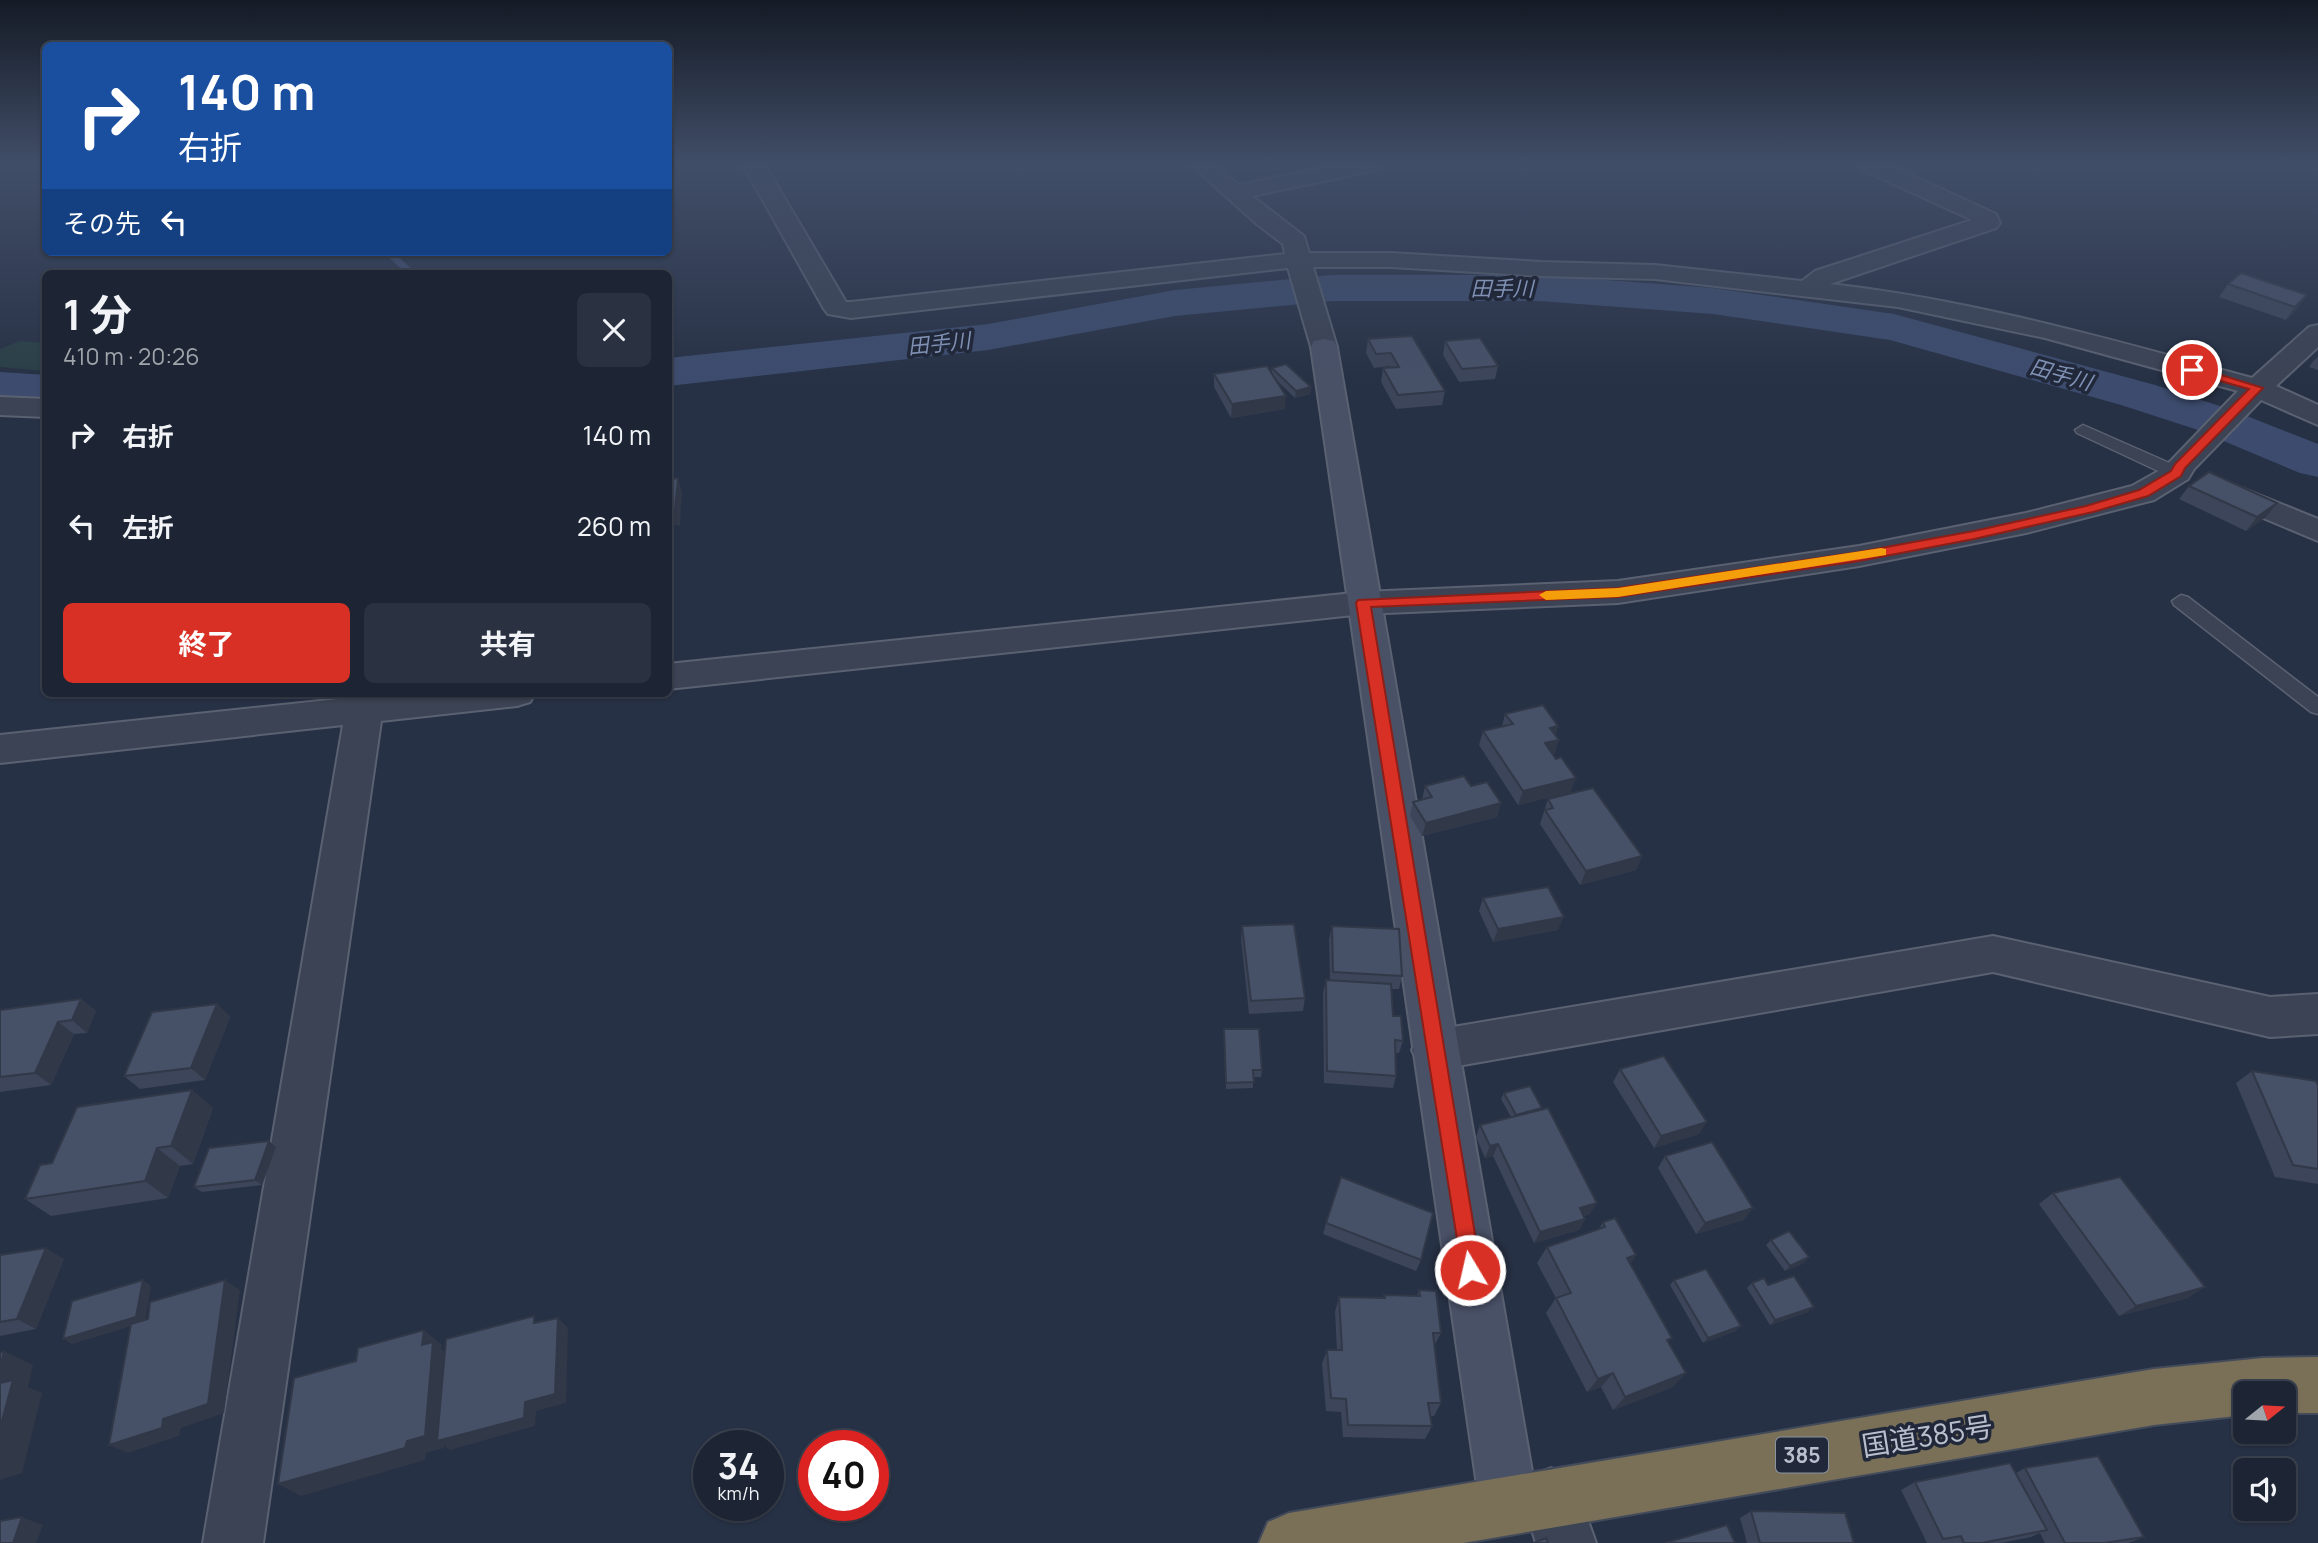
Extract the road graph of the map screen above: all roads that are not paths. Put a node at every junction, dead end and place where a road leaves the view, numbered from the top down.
1 (795, 237) edge
2 (1290, 237) edge
3 (1945, 237) edge
4 (1298, 260) junction
5 (1807, 289) junction
6 (2318, 333) edge
7 (1324, 347) joint
8 (2254, 391) junction
9 (0, 406) edge
10 (42, 408) edge
11 (2318, 416) edge
12 (2083, 430) dead end
13 (2178, 470) junction
14 (2318, 531) edge
15 (2181, 601) dead end
16 (1363, 603) junction
17 (672, 677) edge
18 (441, 697) edge
19 (365, 701) edge
20 (2318, 707) edge
21 (0, 749) edge
22 (2318, 1014) edge
23 (1435, 1050) junction
24 (2318, 1385) edge
25 (1542, 1515) edge
26 (233, 1543) edge
27 (1289, 1543) edge

1 - 4 street
2 - 4 street
3 - 5 street
4 - 5 street
4 - 7 street
5 - 8 street
6 - 8 street
7 - 16 street
8 - 11 street
8 - 13 street
9 - 10 street
12 - 13 lane
13 - 14 street
13 - 16 street
15 - 20 lane
16 - 17 street
16 - 23 street
18 - 19 street
19 - 21 street
19 - 26 street
22 - 23 street
23 - 25 street
24 - 25 highway, 国道385号 / 385
25 - 27 highway, 国道385号 / 385

